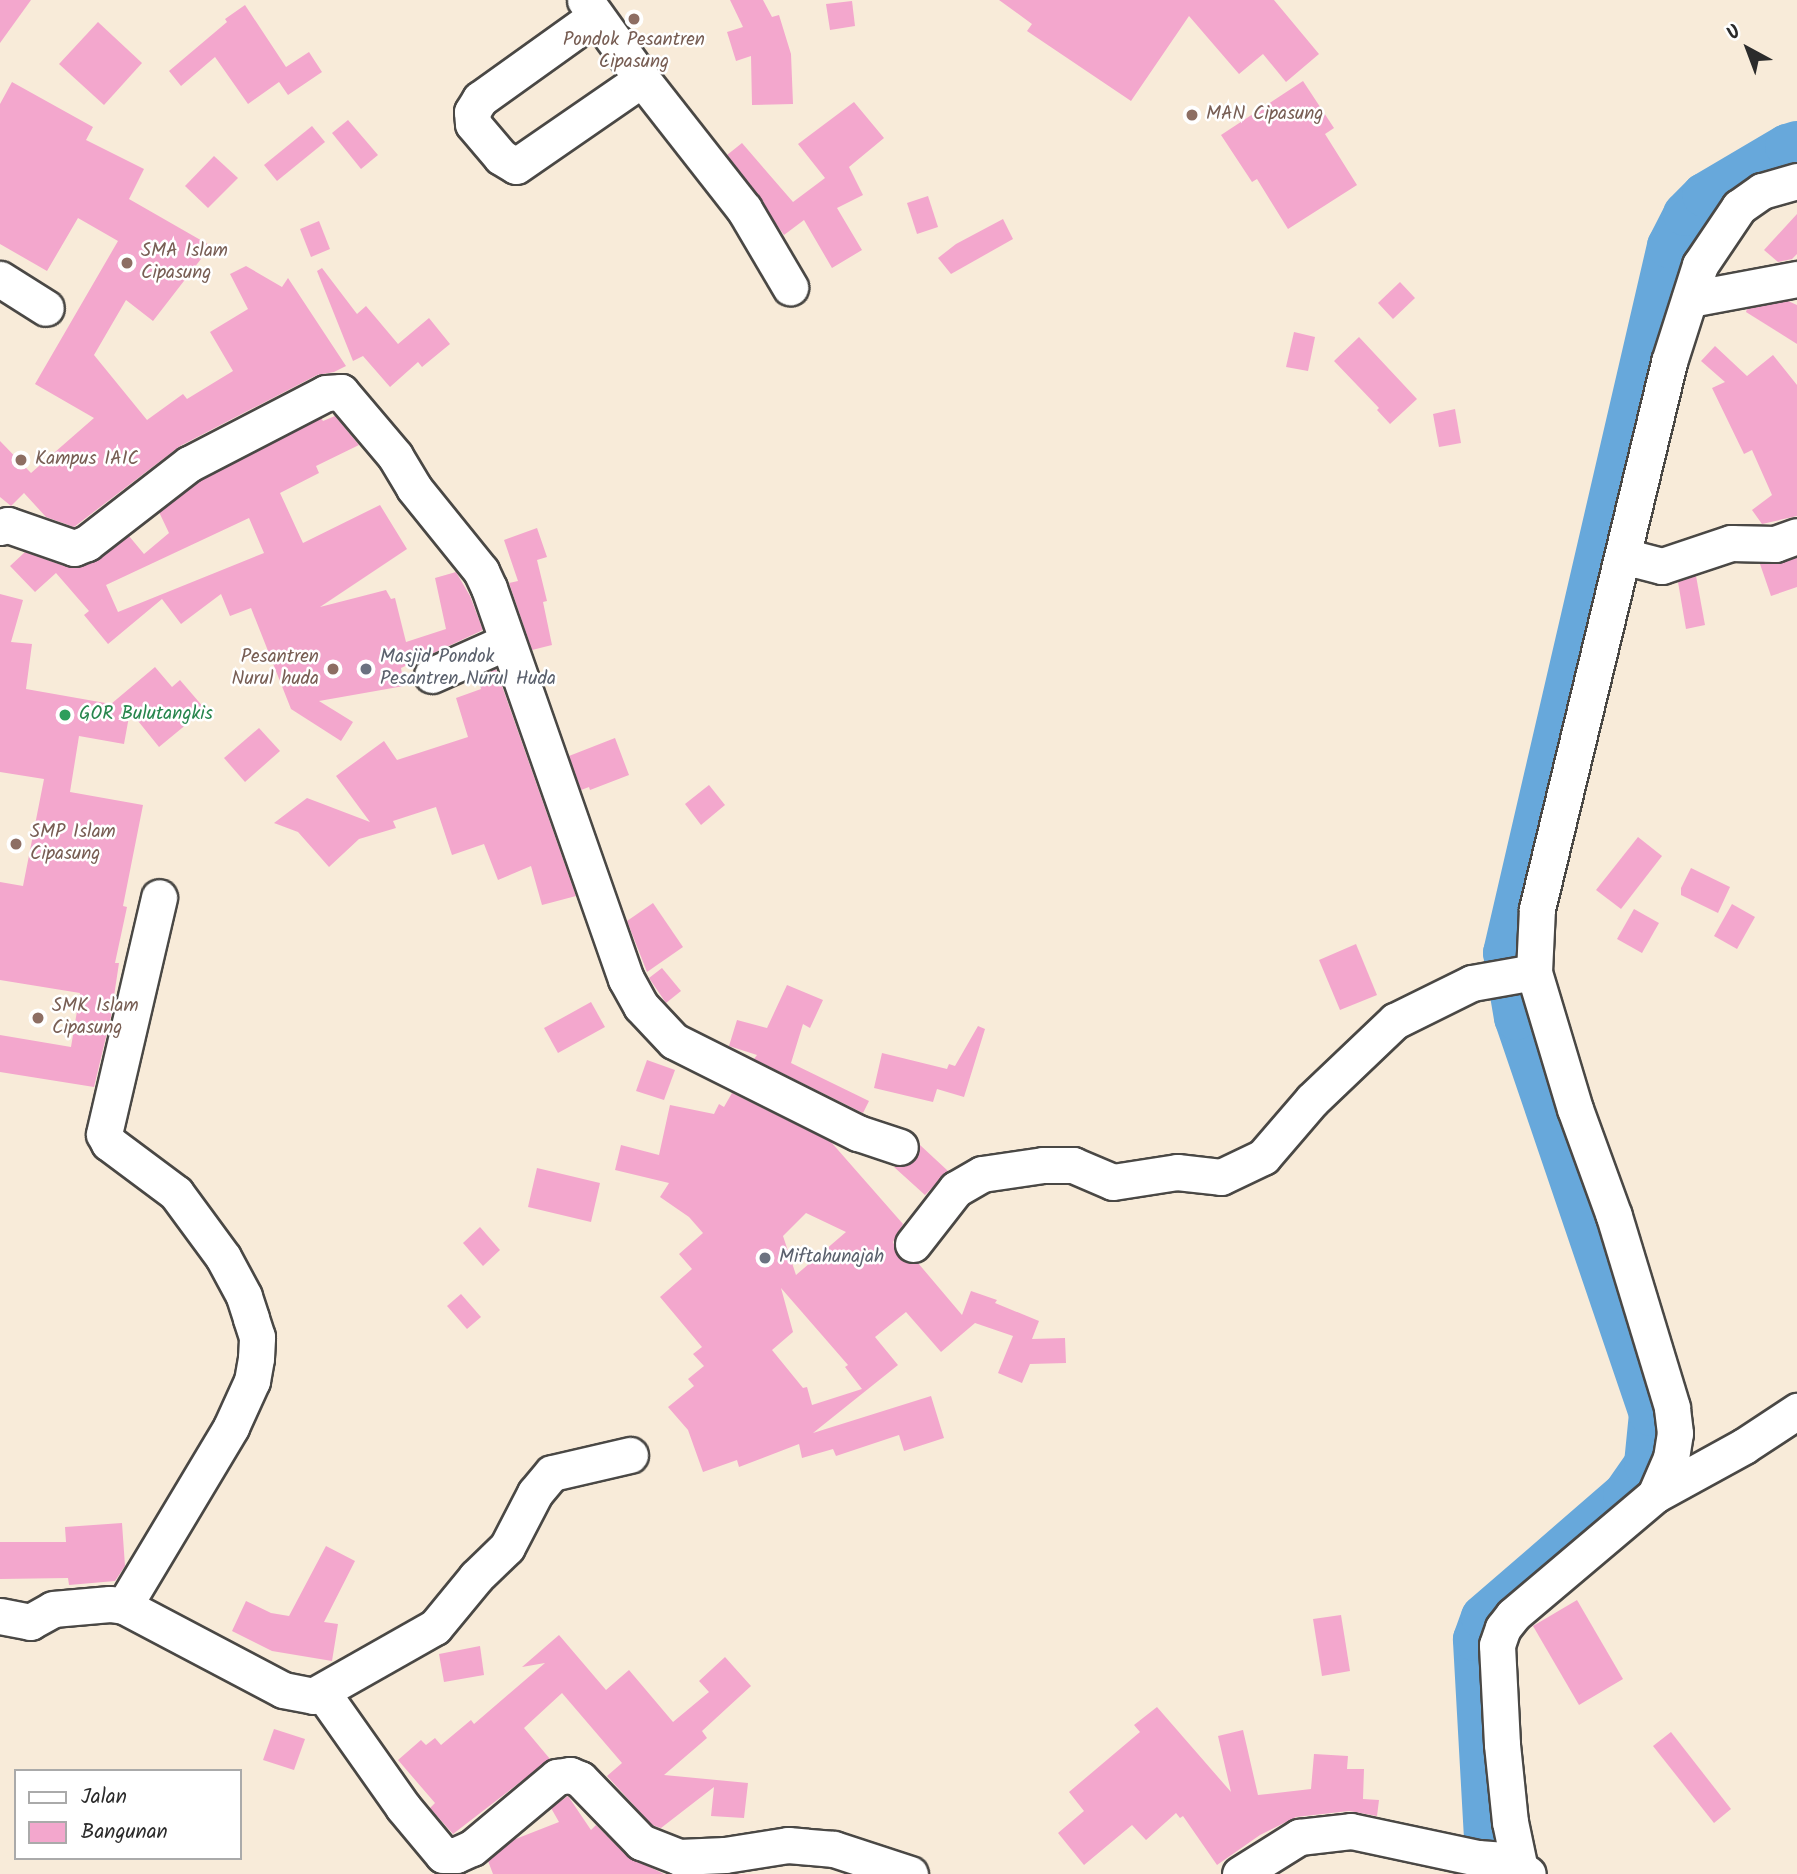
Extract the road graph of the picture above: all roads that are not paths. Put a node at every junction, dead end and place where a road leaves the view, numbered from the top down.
1 (591, 8) edge
2 (642, 79) junction
3 (1797, 181) edge
4 (0, 279) edge
5 (1797, 279) edge
6 (790, 287) dead end
7 (1690, 299) junction
8 (46, 307) dead end
9 (0, 527) edge
10 (1797, 537) edge
11 (1623, 556) junction
12 (506, 642) junction
13 (432, 675) dead end
14 (159, 897) dead end
15 (1517, 975) junction
16 (900, 1147) dead end
17 (913, 1244) dead end
18 (1797, 1410) edge
19 (630, 1455) dead end
20 (1655, 1496) junction
21 (124, 1606) junction
22 (0, 1616) edge
23 (322, 1692) junction
24 (1511, 1867) edge
25 (910, 1874) edge
26 (1240, 1874) edge

1 - 2 street
1 - 2 street
2 - 6 street
3 - 7 street
4 - 8 street
5 - 7 street
7 - 11 street
9 - 12 street
10 - 11 street
11 - 15 street
12 - 13 street
12 - 16 street
14 - 21 street
15 - 17 street
15 - 20 street
18 - 20 street
19 - 23 street
20 - 24 street
21 - 22 street
21 - 23 street
23 - 25 street
24 - 26 street

